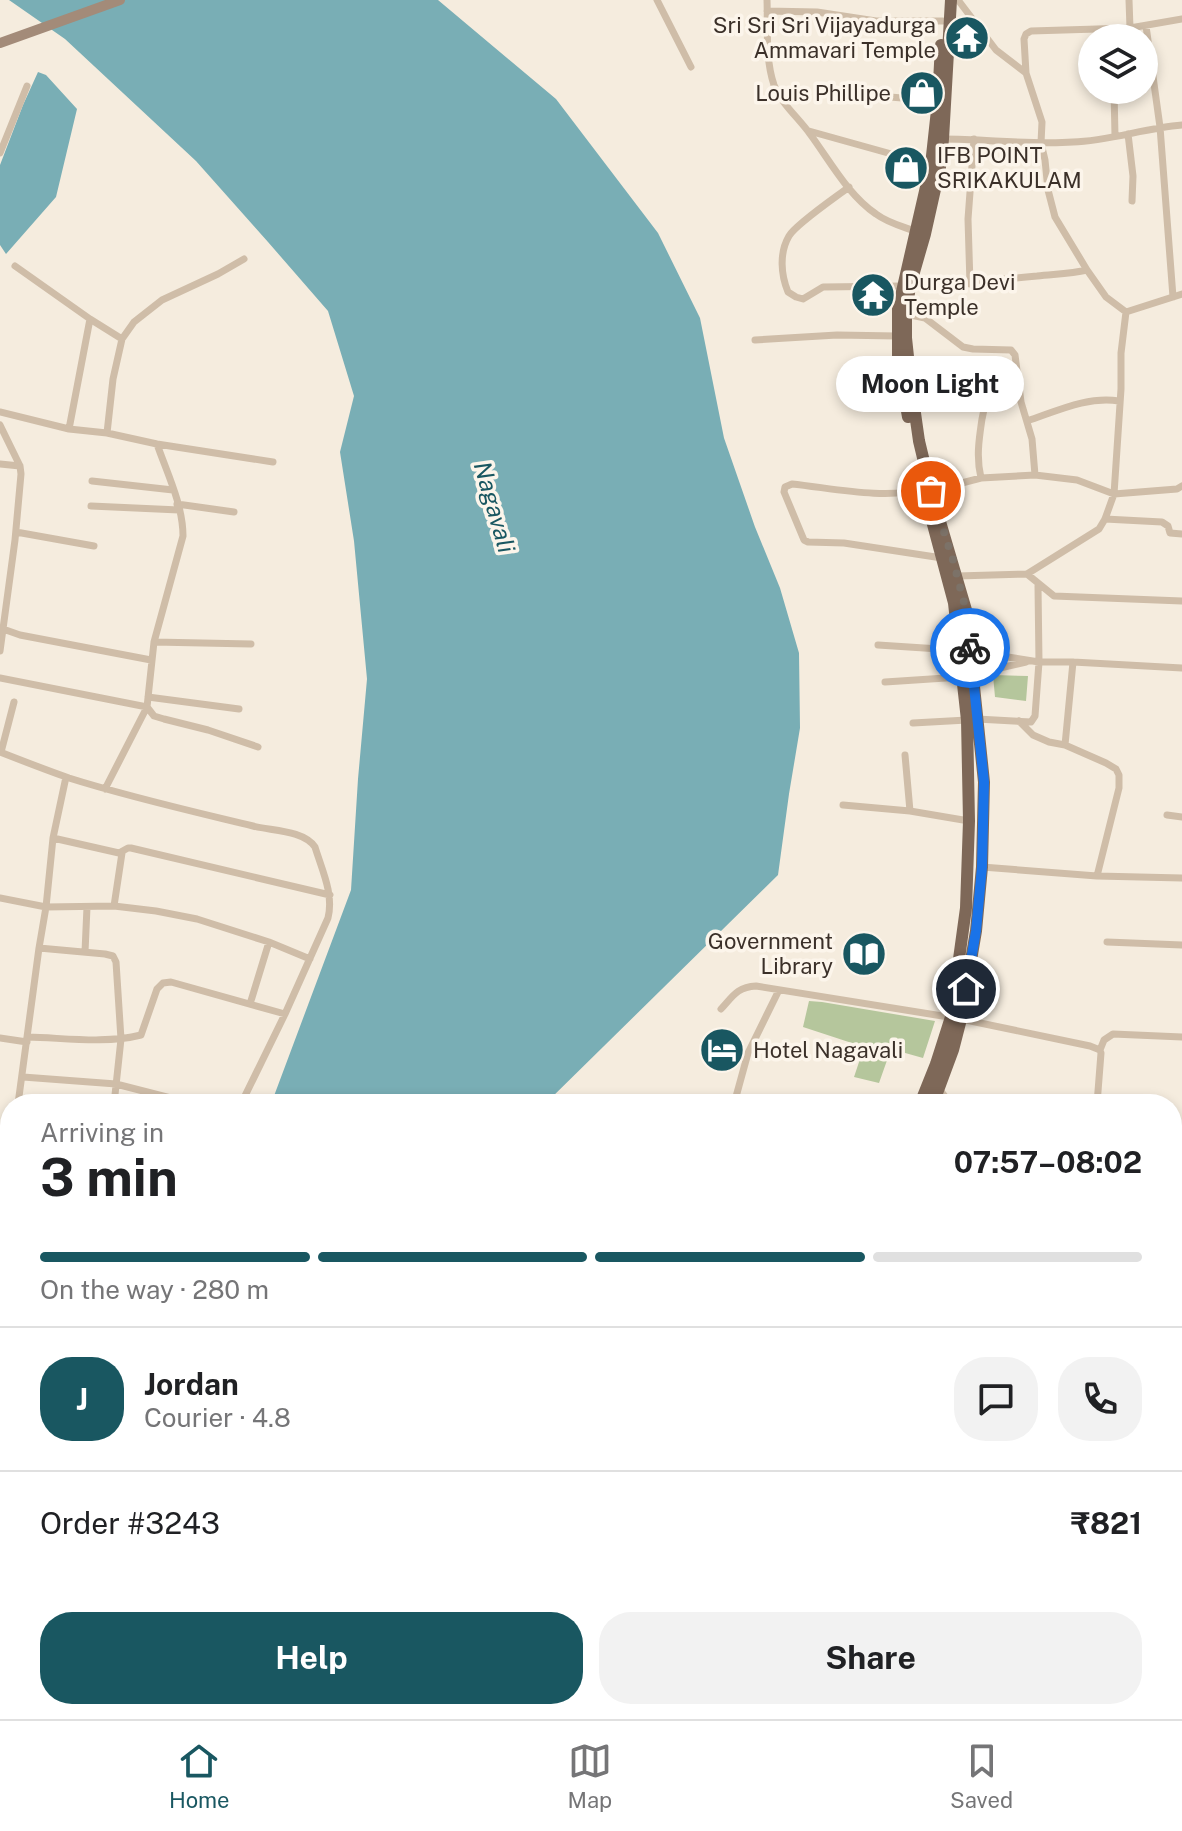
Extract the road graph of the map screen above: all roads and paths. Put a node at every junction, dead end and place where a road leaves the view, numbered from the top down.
1 (120, 0) edge
2 (657, 0) edge
3 (767, 0) edge
4 (942, 0) edge
5 (951, 0) edge
6 (958, 0) edge
7 (1129, 0) edge
8 (767, 11) junction
9 (1182, 19) edge
10 (943, 21) junction
11 (1130, 24) edge
12 (1156, 24) edge
13 (1078, 30) edge
14 (0, 43) edge
15 (691, 67) dead end
16 (1026, 73) junction
17 (27, 86) dead end
18 (842, 93) dead end
19 (938, 101) junction
20 (1114, 104) edge
21 (1157, 104) edge
22 (1182, 125) edge
23 (1160, 127) junction
24 (808, 131) junction
25 (1128, 134) junction
26 (1115, 136) junction
27 (943, 139) junction
28 (974, 139) junction
29 (1041, 143) junction
30 (0, 153) edge
31 (931, 165) junction
32 (849, 187) junction
33 (1132, 201) dead end
34 (915, 231) junction
35 (244, 259) dead end
36 (15, 266) dead end
37 (1087, 270) junction
38 (970, 284) junction
39 (906, 286) junction
40 (1182, 294) edge
41 (1173, 297) junction
42 (1126, 312) junction
43 (906, 314) junction
44 (90, 319) junction
45 (897, 336) junction
46 (122, 339) junction
47 (755, 340) dead end
48 (911, 385) junction
49 (1119, 401) junction
50 (0, 412) edge
51 (1027, 421) junction
52 (0, 425) edge
53 (69, 429) junction
54 (107, 433) junction
55 (157, 444) junction
56 (273, 462) dead end
57 (0, 464) edge
58 (20, 466) junction
59 (1035, 475) junction
60 (981, 478) junction
61 (92, 481) dead end
62 (1182, 486) edge
63 (173, 490) junction
64 (928, 490) junction
65 (1114, 494) junction
66 (91, 506) dead end
67 (178, 507) junction
68 (234, 512) dead end
69 (1105, 519) junction
70 (16, 532) junction
71 (1182, 534) edge
72 (94, 546) dead end
73 (942, 558) junction
74 (1027, 574) junction
75 (957, 576) junction
76 (1038, 586) junction
77 (1182, 601) edge
78 (3, 629) junction
79 (154, 642) junction
80 (251, 644) dead end
81 (878, 645) dead end
82 (0, 651) edge
83 (964, 651) junction
84 (151, 660) junction
85 (1035, 662) junction
86 (1073, 662) junction
87 (1182, 668) edge
88 (967, 675) junction
89 (0, 678) edge
90 (885, 682) dead end
91 (148, 697) junction
92 (14, 702) dead end
93 (147, 707) junction
94 (239, 709) dead end
95 (972, 720) junction
96 (1019, 721) junction
97 (913, 723) dead end
98 (1065, 745) junction
99 (258, 747) dead end
100 (1, 752) edge
101 (905, 755) dead end
102 (66, 777) junction
103 (105, 789) junction
104 (843, 805) dead end
105 (910, 811) junction
106 (1167, 815) dead end
107 (1182, 817) edge
108 (969, 821) junction
109 (983, 824) junction
110 (53, 838) junction
111 (122, 853) junction
112 (982, 867) junction
113 (1097, 876) junction
114 (1182, 878) edge
115 (330, 895) junction
116 (0, 898) edge
117 (114, 906) junction
118 (46, 907) junction
119 (87, 907) junction
120 (269, 942) junction
121 (1107, 942) dead end
122 (1182, 945) edge
123 (39, 948) junction
124 (85, 952) junction
125 (310, 959) junction
126 (779, 990) junction
127 (250, 1004) junction
128 (721, 1009) dead end
129 (285, 1014) junction
130 (956, 1018) junction
131 (1182, 1037) edge
132 (0, 1038) edge
133 (28, 1039) junction
134 (121, 1039) junction
135 (1100, 1050) junction
136 (23, 1077) junction
137 (116, 1084) junction
138 (939, 1089) junction
139 (20, 1094) edge
140 (115, 1094) edge
141 (155, 1094) edge
142 (246, 1094) edge
143 (737, 1094) edge
144 (924, 1094) edge
145 (937, 1094) edge
146 (943, 1094) edge
147 (1098, 1094) edge

1 - 14 main road
2 - 15 street
3 - 8 street
4 - 10 main road
5 - 27 main road
6 - 16 street
7 - 11 street
8 - 10 street
8 - 24 street
9 - 12 street
10 - 19 main road
13 - 16 street
16 - 29 street
17 - 30 street
18 - 19 street
19 - 31 main road
20 - 26 street
21 - 23 street
22 - 23 street
23 - 25 street
23 - 41 street
24 - 31 street
24 - 32 street
25 - 26 street
25 - 33 street
26 - 29 street
27 - 28 street
27 - 39 main road
28 - 29 street
28 - 38 street
29 - 37 street
31 - 34 main road
32 - 34 street
32 - 39 street
34 - 39 main road
35 - 46 street
36 - 44 street
37 - 38 street
37 - 42 street
38 - 39 street
39 - 43 main road
39 - 45 main road
40 - 41 street
41 - 42 street
42 - 49 street
43 - 48 main road
43 - 51 street
44 - 46 street
44 - 53 street
45 - 47 street
45 - 64 main road
46 - 54 street
48 - 60 street
48 - 64 main road
49 - 51 street
49 - 65 street
50 - 53 street
51 - 59 street
52 - 58 street
53 - 54 street
54 - 55 street
55 - 56 street
55 - 63 street
57 - 58 street
58 - 70 street
59 - 60 street
59 - 65 street
60 - 64 street
61 - 63 street
62 - 65 street
63 - 67 street
64 - 73 main road
64 - 73 street
64 - 75 main road
65 - 69 street
66 - 67 street
67 - 68 street
67 - 79 street
69 - 71 street
69 - 74 street
70 - 72 street
70 - 78 street
73 - 83 main road
74 - 75 street
74 - 76 street
75 - 83 main road
76 - 77 street
76 - 85 street
78 - 82 street
78 - 84 street
79 - 80 street
79 - 84 street
81 - 83 street
83 - 85 street
83 - 88 main road
84 - 91 street
85 - 86 street
85 - 88 street
85 - 96 street
86 - 87 street
86 - 98 street
88 - 90 street
88 - 95 main road
89 - 93 street
91 - 93 street
91 - 94 street
92 - 100 street
93 - 99 street
93 - 103 street
95 - 96 street
95 - 97 street
95 - 108 main road
95 - 109 main road
96 - 98 street
98 - 113 street
100 - 102 street
101 - 105 street
102 - 103 street
102 - 110 street
103 - 115 street
104 - 105 street
105 - 108 street
106 - 107 street
108 - 109 street
108 - 130 main road
109 - 112 main road
110 - 111 street
110 - 118 street
111 - 115 street
111 - 117 street
112 - 113 street
112 - 130 main road
113 - 114 street
115 - 125 street
116 - 118 street
117 - 119 street
117 - 120 street
118 - 119 street
118 - 123 street
119 - 124 street
120 - 125 street
120 - 127 street
121 - 122 street
123 - 124 street
123 - 133 street
124 - 134 street
125 - 129 street
126 - 128 street
126 - 130 street
126 - 143 street
127 - 129 street
127 - 134 street
129 - 142 street
130 - 135 street
130 - 138 main road
130 - 144 main road
131 - 135 street
132 - 133 street
133 - 134 street
133 - 136 street
134 - 137 street
135 - 147 street
136 - 137 street
136 - 139 street
137 - 140 street
137 - 141 street
138 - 145 main road
138 - 146 street

